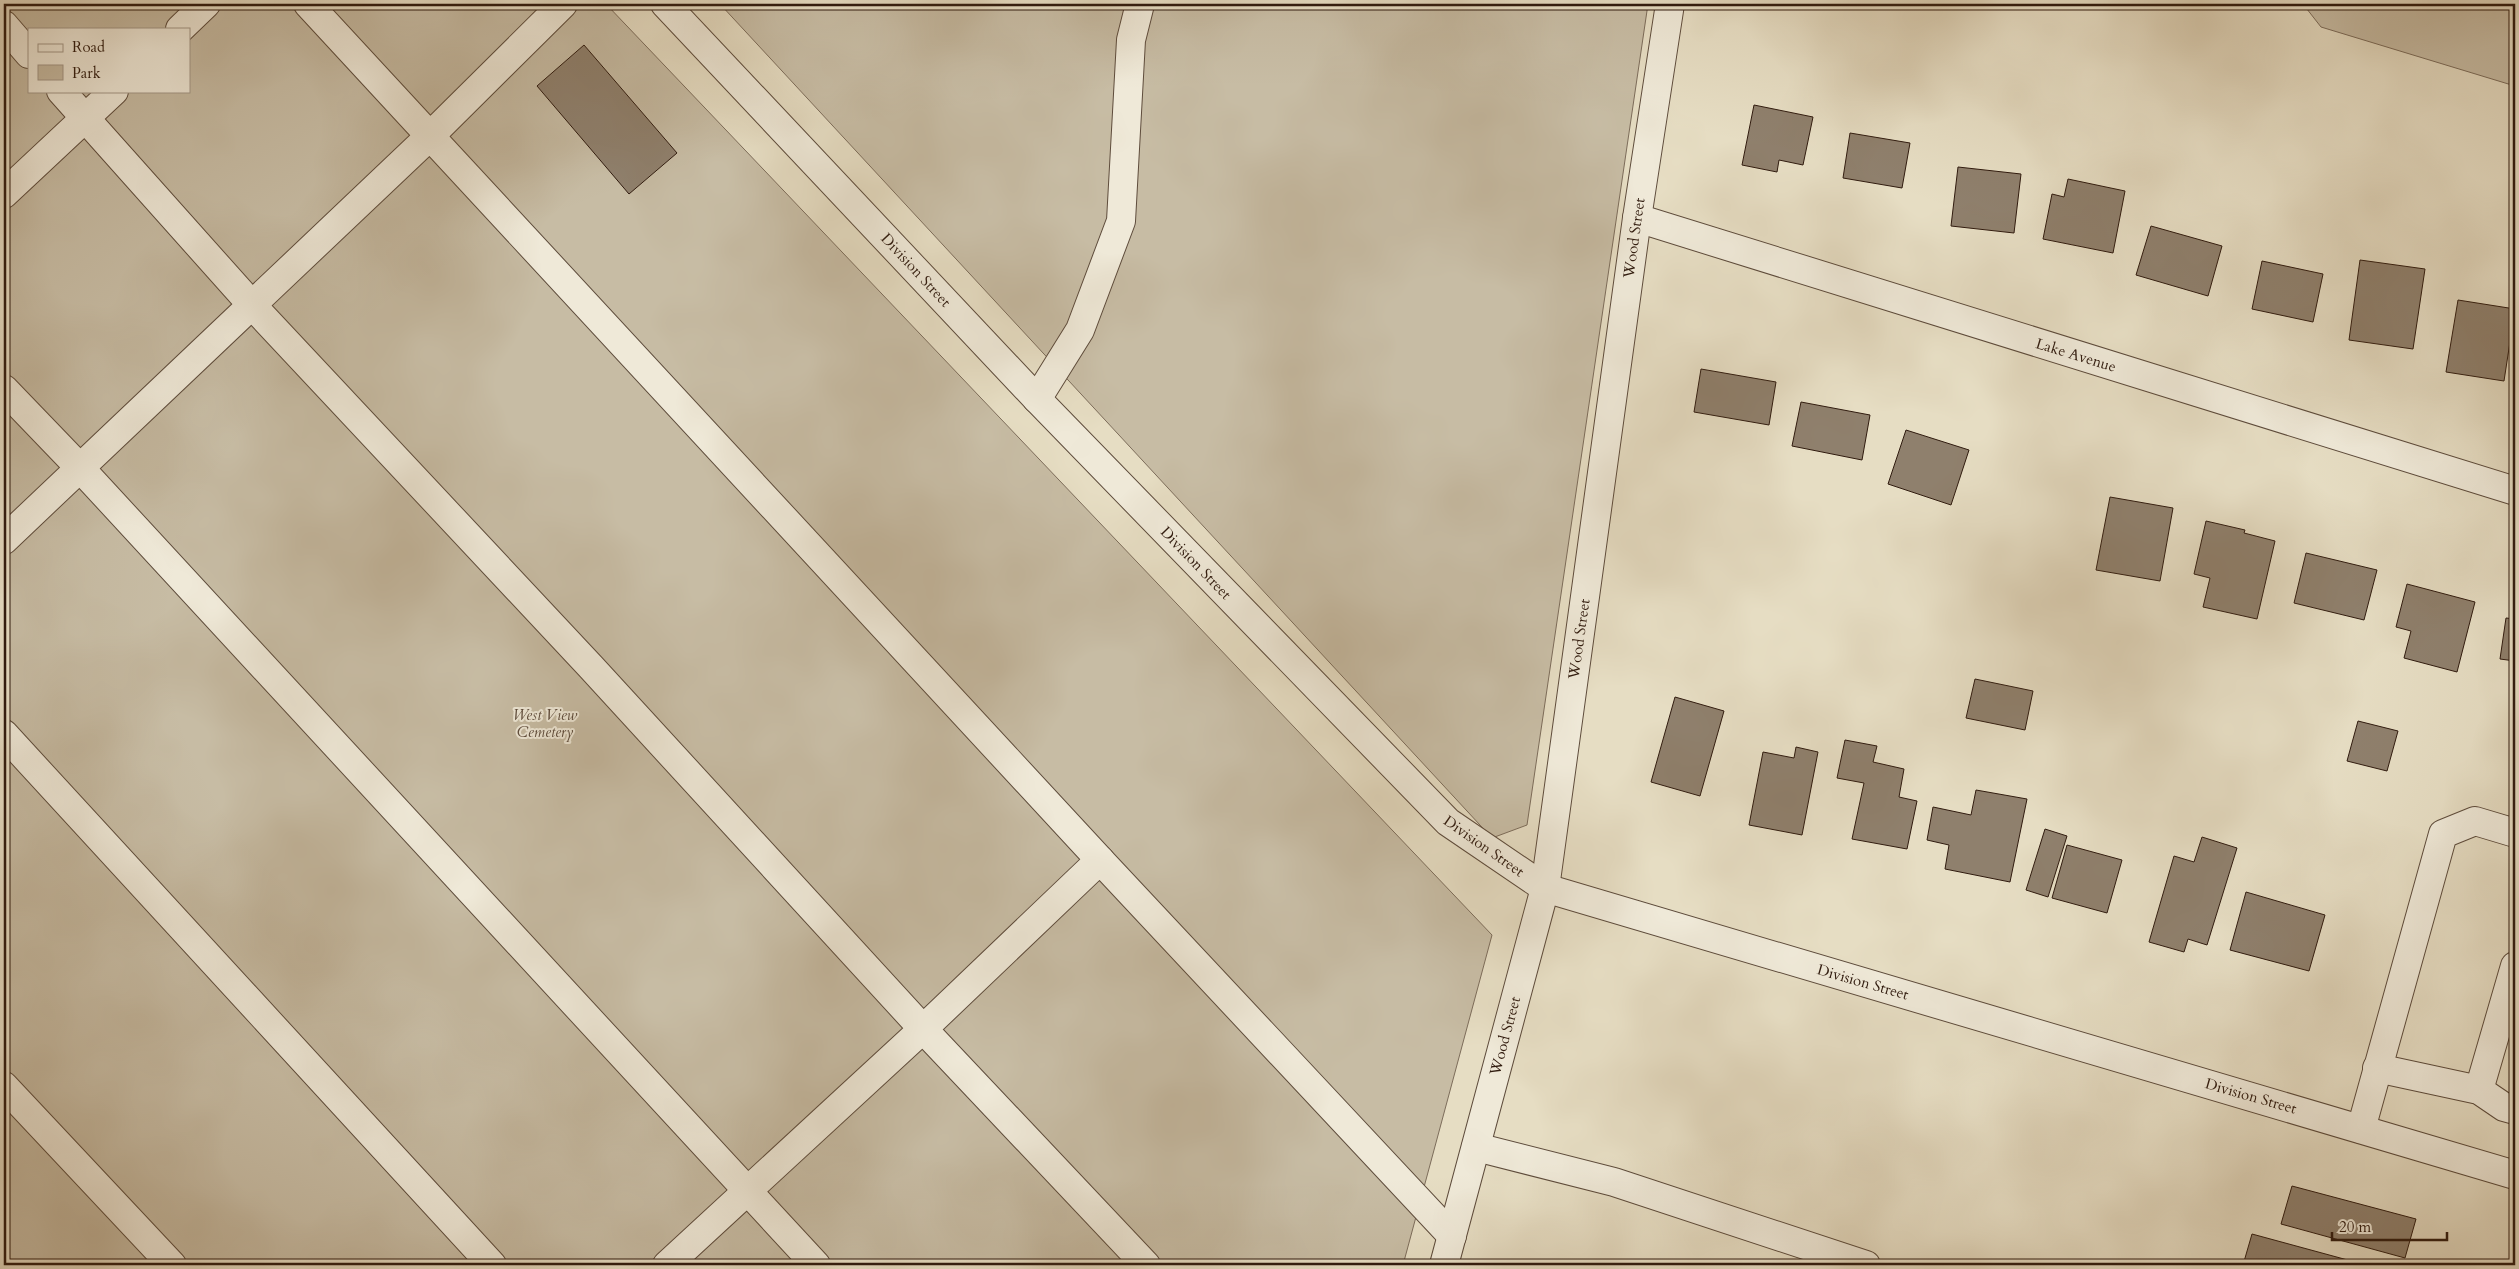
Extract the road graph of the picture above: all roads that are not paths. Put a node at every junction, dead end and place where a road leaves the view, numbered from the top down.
1 (206, 4) edge
2 (308, 4) edge
3 (563, 4) edge
4 (665, 4) edge
5 (1140, 4) edge
6 (1670, 4) edge
7 (4, 25) edge
8 (181, 28) edge
9 (28, 53) edge
10 (62, 92) edge
11 (113, 92) edge
12 (85, 119) junction
13 (430, 136) junction
14 (4, 194) edge
15 (1637, 218) junction
16 (251, 304) junction
17 (4, 389) edge
18 (1037, 399) junction
19 (81, 470) junction
20 (2515, 491) edge
21 (4, 540) edge
22 (4, 734) edge
23 (2515, 832) edge
24 (1100, 860) junction
25 (1545, 888) junction
26 (2515, 966) edge
27 (923, 1029) junction
28 (2378, 1068) junction
29 (4, 1086) edge
30 (2479, 1090) junction
31 (2515, 1110) edge
32 (2361, 1129) junction
33 (1476, 1147) junction
34 (2515, 1175) edge
35 (746, 1191) junction
36 (1452, 1236) junction
37 (172, 1265) edge
38 (492, 1265) edge
39 (667, 1265) edge
40 (816, 1265) edge
41 (1146, 1265) edge
42 (1444, 1265) edge
43 (1866, 1265) edge

1 - 8 street
2 - 13 street
3 - 13 street
4 - 18 street, Division Street
5 - 18 street
6 - 15 street, Wood Street
7 - 9 street
10 - 12 street
11 - 12 street
12 - 14 street
12 - 16 street
13 - 16 street
13 - 24 street
15 - 20 street, Lake Avenue
15 - 25 street, Wood Street
16 - 19 street
16 - 27 street
17 - 19 street
18 - 25 street, Division Street
19 - 21 street
19 - 35 street
22 - 38 street
23 - 28 street
24 - 27 street
24 - 36 street
25 - 32 street, Division Street
25 - 33 street, Wood Street
26 - 30 street
27 - 35 street
27 - 41 street
28 - 30 street
28 - 32 street
29 - 37 street
30 - 31 street
32 - 34 street, Division Street
33 - 36 street, Wood Street
33 - 43 street
35 - 39 street
35 - 40 street
36 - 42 street, Wood Street

